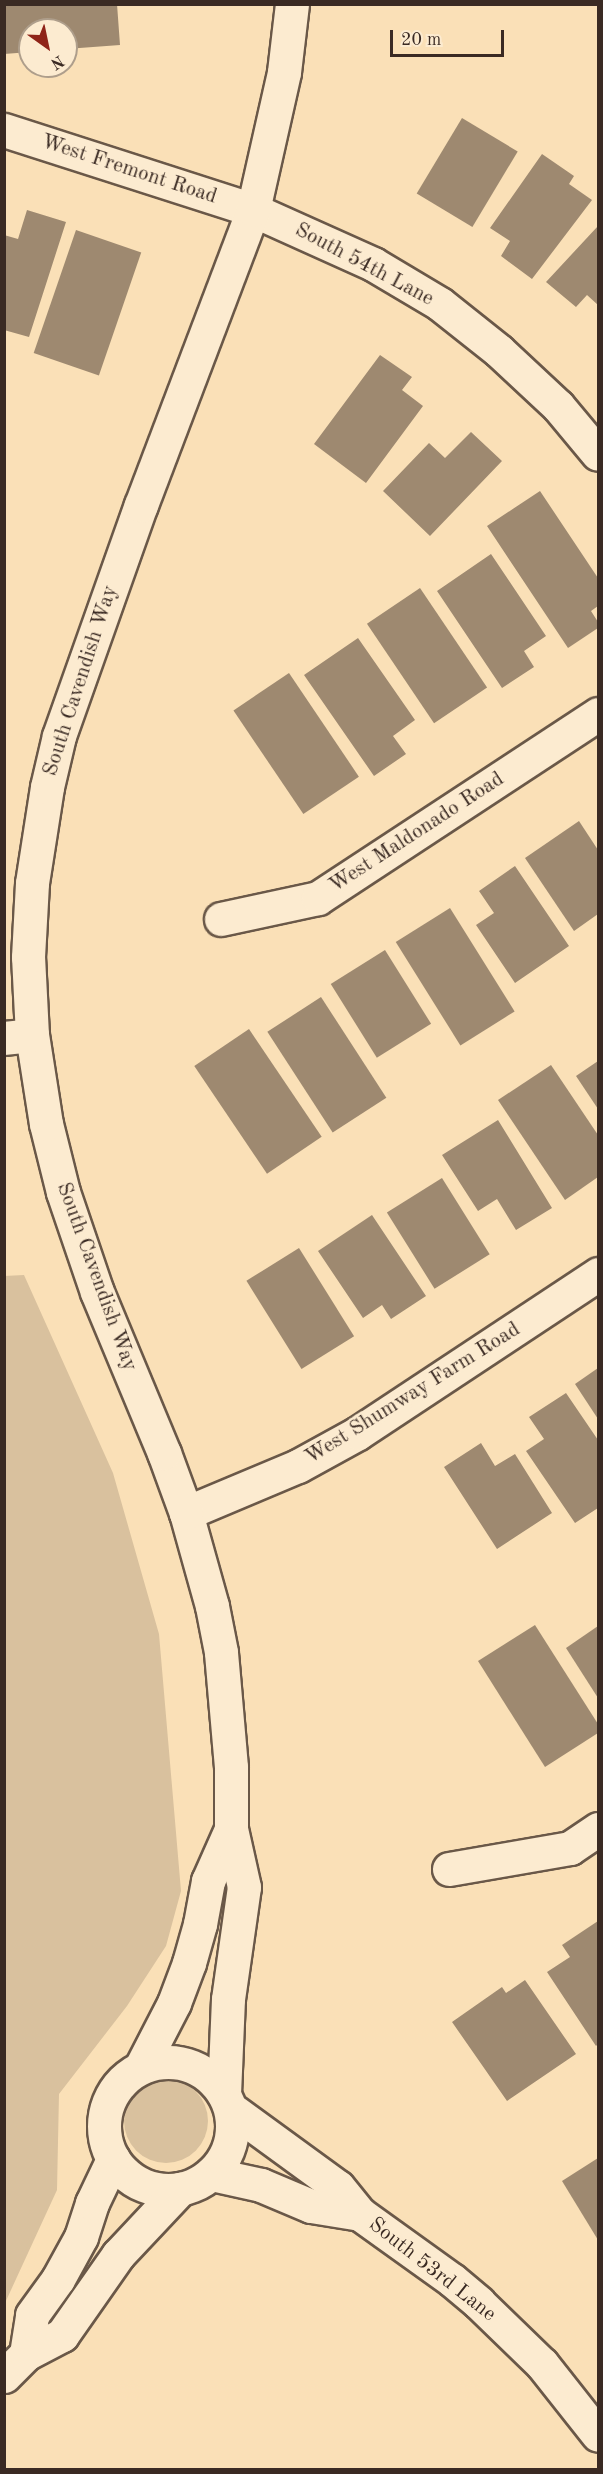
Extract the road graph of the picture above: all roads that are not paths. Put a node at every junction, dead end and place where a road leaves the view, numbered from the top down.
1 (292, 4) edge
2 (4, 130) edge
3 (253, 210) junction
4 (598, 454) edge
5 (598, 714) edge
6 (221, 919) dead end
7 (18, 1036) edge
8 (598, 1274) edge
9 (186, 1513) junction
10 (231, 1828) junction
11 (598, 1829) edge
12 (449, 1869) dead end
13 (141, 2067) junction
14 (227, 2102) junction
15 (113, 2159) junction
16 (211, 2174) junction
17 (180, 2189) junction
18 (360, 2214) junction
19 (15, 2365) edge
20 (588, 2397) edge
21 (598, 2434) edge

1 - 3 street, South Cavendish Way
2 - 3 street, West Fremont Road
3 - 4 street, South 54th Lane
3 - 7 street, South Cavendish Way
5 - 6 street, West Maldonado Road
7 - 9 street, South Cavendish Way
8 - 9 street, West Shumway Farm Road
9 - 10 street, South Cavendish Way
10 - 13 street, South Cavendish Way
10 - 14 street, South Cavendish Way
11 - 12 street
13 - 14 street, South 53rd Lane
13 - 15 street
14 - 16 street
14 - 18 street, South 53rd Lane
15 - 17 street
15 - 19 street
16 - 17 street
16 - 18 street, South 53rd Lane
17 - 19 street
18 - 20 street, South 53rd Lane
20 - 21 street, South 53rd Lane

